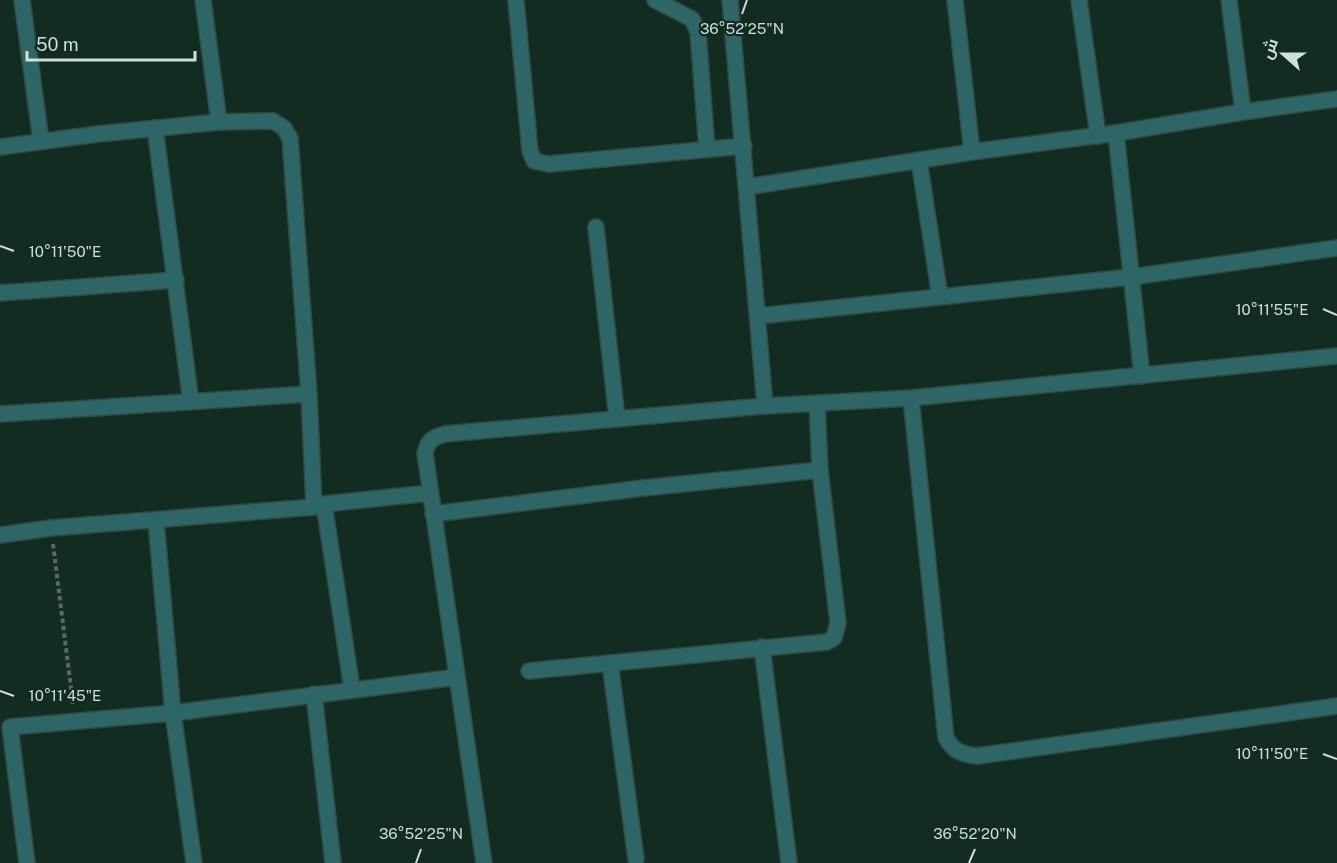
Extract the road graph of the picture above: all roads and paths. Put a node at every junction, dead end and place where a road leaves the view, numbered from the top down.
1 (22, 0) edge
2 (203, 0) edge
3 (516, 0) edge
4 (655, 0) edge
5 (730, 0) edge
6 (955, 0) edge
7 (1079, 0) edge
8 (1228, 0) edge
9 (1337, 99) edge
10 (1243, 112) junction
11 (219, 122) junction
12 (155, 128) junction
13 (1116, 134) junction
14 (1098, 136) junction
15 (41, 141) junction
16 (744, 146) junction
17 (0, 147) edge
18 (707, 149) junction
19 (972, 152) junction
20 (919, 160) junction
21 (747, 187) junction
22 (596, 227) dead end
23 (1337, 248) edge
24 (1131, 277) junction
25 (176, 280) junction
26 (0, 293) edge
27 (940, 297) junction
28 (759, 315) junction
29 (1337, 356) edge
30 (1142, 376) junction
31 (309, 394) junction
32 (910, 398) junction
33 (191, 402) junction
34 (817, 404) junction
35 (765, 406) junction
36 (0, 414) edge
37 (617, 419) junction
38 (820, 470) junction
39 (430, 494) junction
40 (319, 506) junction
41 (434, 514) junction
42 (156, 521) junction
43 (51, 528) junction
44 (0, 535) edge
45 (762, 648) junction
46 (610, 663) junction
47 (529, 672) dead end
48 (457, 677) junction
49 (352, 689) junction
50 (314, 694) junction
51 (1337, 706) edge
52 (173, 713) junction
53 (75, 722) junction
54 (5, 727) edge
55 (636, 859) dead end
56 (27, 863) edge
57 (194, 863) edge
58 (333, 863) edge
59 (484, 863) edge
60 (789, 863) edge

1 - 15 street
2 - 11 street
3 - 18 street
4 - 18 street
5 - 16 street
6 - 19 street
7 - 14 street
8 - 10 street
9 - 10 street
10 - 13 street
11 - 12 street
11 - 31 street
12 - 15 street
12 - 25 street
13 - 14 street
13 - 24 street
14 - 19 street
15 - 17 street
16 - 18 street
16 - 21 street
19 - 20 street
20 - 21 street
20 - 27 street
21 - 28 street
22 - 37 street
23 - 24 street
24 - 27 street
24 - 30 street
25 - 26 street
25 - 33 street
27 - 28 street
28 - 35 street
29 - 30 street
30 - 32 street
31 - 33 street
31 - 40 street
32 - 34 street
32 - 51 street
33 - 36 street
34 - 35 street
34 - 38 street
35 - 37 street
37 - 39 street
38 - 41 street
38 - 45 street
39 - 40 street
39 - 41 street
40 - 42 street
40 - 49 street
41 - 48 street
42 - 43 street
42 - 52 street
43 - 44 street
43 - 53 path
45 - 46 street
45 - 60 street
46 - 47 street
46 - 55 street
48 - 49 street
48 - 59 street
49 - 50 street
50 - 52 street
50 - 58 street
52 - 53 street
52 - 57 street
53 - 54 street
54 - 56 street

